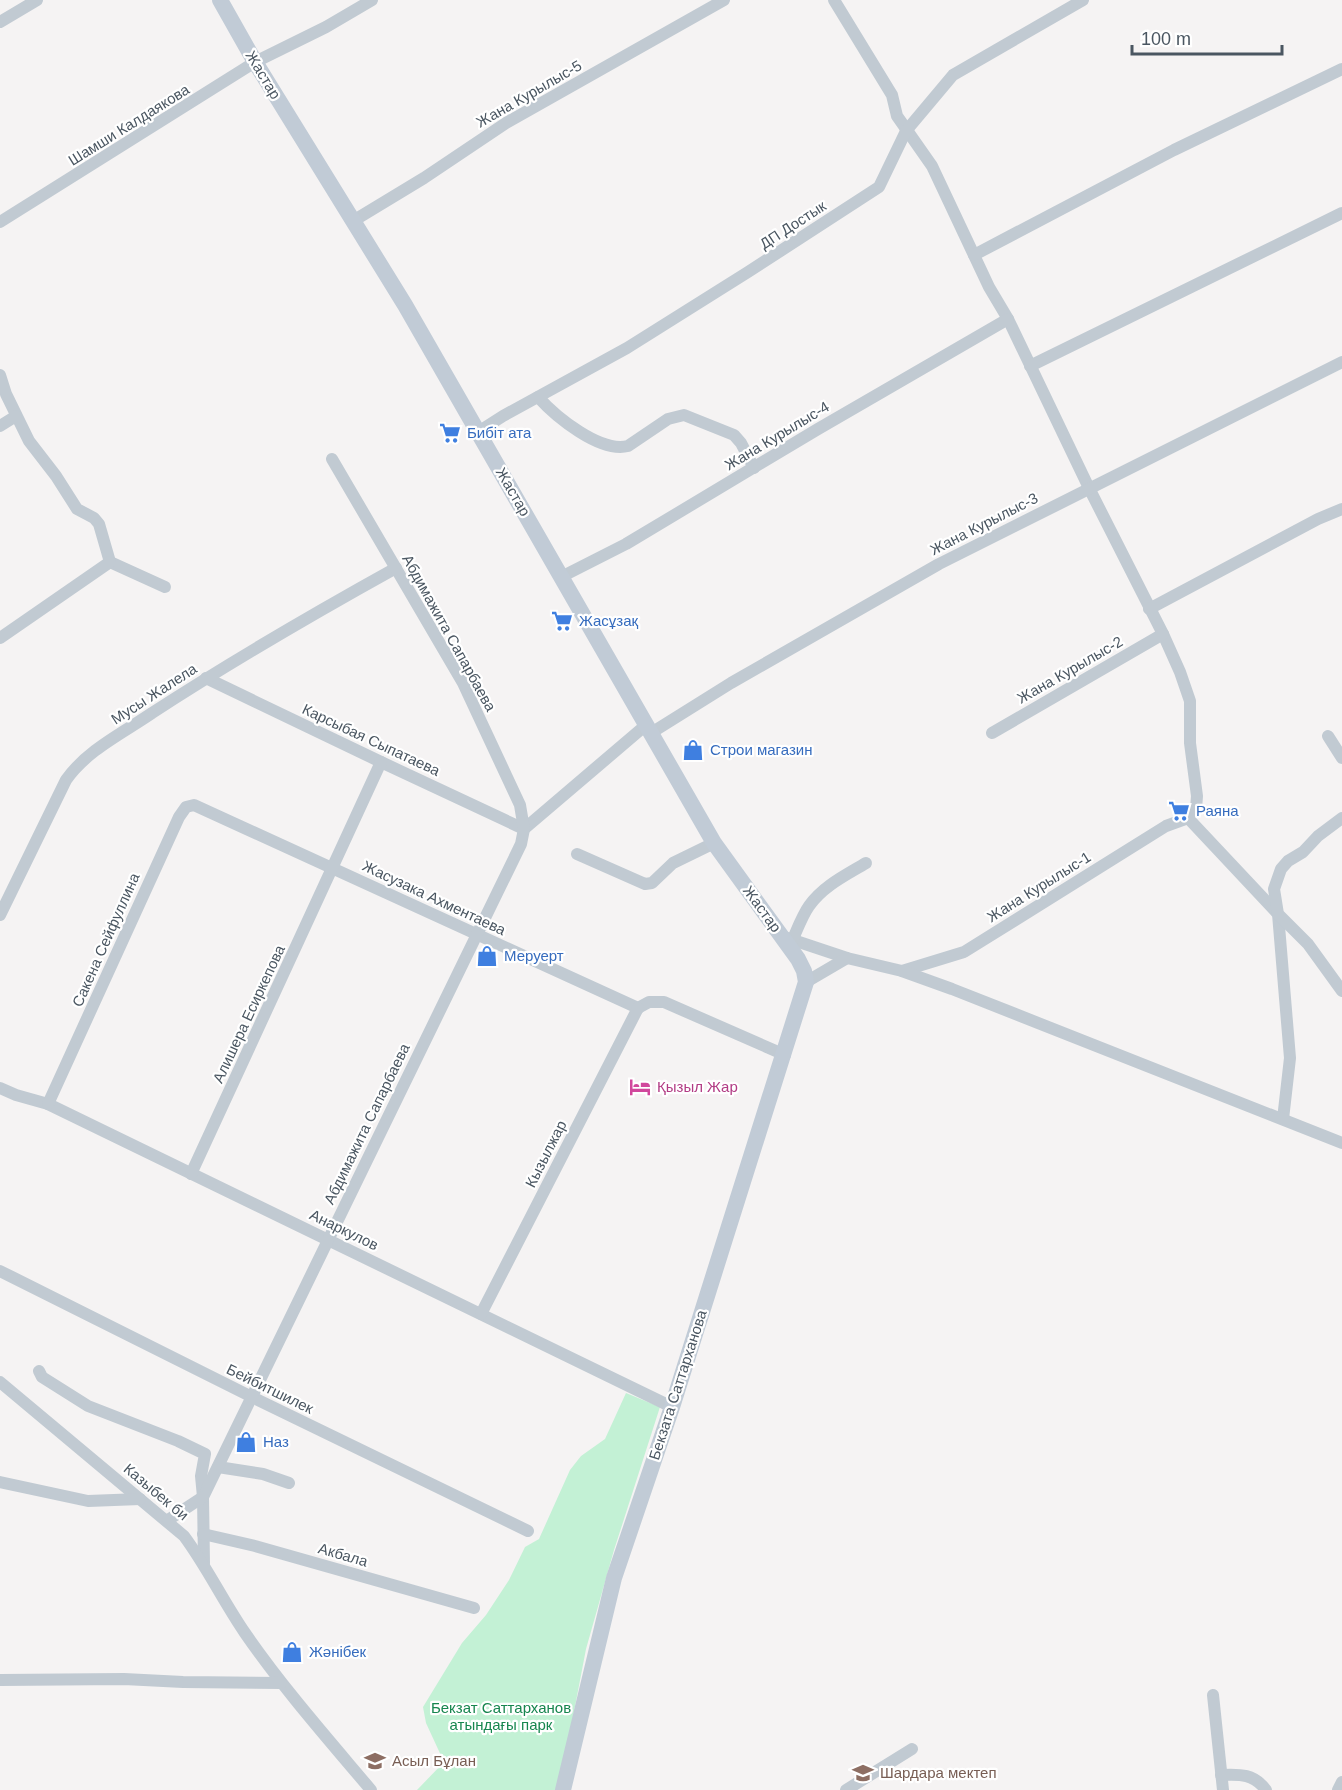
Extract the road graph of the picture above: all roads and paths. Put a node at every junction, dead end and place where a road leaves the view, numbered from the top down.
1 (37, 0) edge
2 (220, 0) edge
3 (372, 0) edge
4 (724, 0) edge
5 (834, 0) edge
6 (1083, 0) edge
7 (0, 22) edge
8 (255, 62) junction
9 (1342, 69) edge
10 (906, 131) junction
11 (1340, 216) edge
12 (353, 221) junction
13 (0, 222) edge
14 (974, 255) junction
15 (1008, 319) junction
16 (1342, 362) edge
17 (1030, 366) junction
18 (0, 375) edge
19 (538, 397) junction
20 (16, 416) junction
21 (0, 426) edge
22 (478, 432) junction
23 (332, 459) dead end
24 (754, 468) junction
25 (1089, 488) junction
26 (1342, 509) edge
27 (110, 562) junction
28 (396, 568) junction
29 (561, 577) junction
30 (165, 587) dead end
31 (1149, 609) junction
32 (1163, 634) junction
33 (0, 639) edge
34 (206, 678) junction
35 (648, 729) junction
36 (992, 733) dead end
37 (1328, 736) dead end
38 (1342, 758) edge
39 (381, 762) junction
40 (204, 808) joint
41 (1188, 818) junction
42 (1342, 818) edge
43 (524, 829) junction
44 (714, 843) junction
45 (577, 854) dead end
46 (866, 863) dead end
47 (334, 867) junction
48 (1278, 914) junction
49 (0, 915) edge
50 (476, 934) junction
51 (787, 939) junction
52 (847, 958) junction
53 (902, 971) junction
54 (806, 982) junction
55 (1342, 991) edge
56 (638, 1008) junction
57 (784, 1055) junction
58 (0, 1088) edge
59 (48, 1104) junction
60 (1282, 1119) junction
61 (1342, 1143) edge
62 (191, 1174) junction
63 (328, 1239) junction
64 (0, 1271) edge
65 (480, 1314) junction
66 (39, 1371) dead end
67 (0, 1382) edge
68 (252, 1397) junction
69 (672, 1407) junction
70 (218, 1467) junction
71 (0, 1482) edge
72 (289, 1483) dead end
73 (203, 1497) junction
74 (140, 1499) junction
75 (168, 1520) junction
76 (528, 1531) dead end
77 (203, 1534) junction
78 (204, 1563) junction
79 (474, 1608) dead end
80 (0, 1680) edge
81 (281, 1683) junction
82 (1213, 1695) dead end
83 (912, 1749) dead end
84 (1221, 1775) junction
85 (1342, 1782) edge
86 (371, 1790) edge
87 (563, 1790) edge
88 (846, 1790) edge
89 (1223, 1790) edge
90 (1266, 1790) edge
91 (1338, 1790) edge

1 - 7 street
2 - 8 street, Жастар
3 - 8 street, Шамши Калдаякова
4 - 12 street, Жана Курылыс-5
5 - 10 street
6 - 10 street, ДП Достык
8 - 12 street, Жастар
8 - 13 street, Шамши Калдаякова
9 - 14 street
10 - 14 street
10 - 19 street, ДП Достык
11 - 17 street
12 - 22 street, Жастар
14 - 15 street
15 - 17 street
15 - 24 street, Жана Курылыс-4
16 - 25 street, Жана Курылыс-3
17 - 25 street
18 - 20 street
19 - 22 street, ДП Достык
19 - 24 street
20 - 21 street
20 - 27 street
22 - 29 street, Жастар
23 - 28 street, Абдимажита Сапарбаева
24 - 29 street, Жана Курылыс-4
25 - 31 street
25 - 35 street, Жана Курылыс-3
26 - 31 street
27 - 30 street
27 - 33 street
28 - 34 street, Мусы Жалела
28 - 43 street, Абдимажита Сапарбаева
29 - 35 street, Жастар
31 - 32 street
32 - 36 street, Жана Курылыс-2
32 - 41 street
34 - 39 street, Карсыбая Сыпатаева
34 - 49 street, Мусы Жалела
35 - 43 street
35 - 44 street, Жастар
37 - 38 street
39 - 43 street, Карсыбая Сыпатаева
39 - 47 street, Алишера Есиркепова
40 - 47 street, Жасузака Ахментаева
40 - 59 street, Сакена Сейфуллина
41 - 48 street
41 - 53 street, Жана Курылыс-1
42 - 48 street
43 - 50 street, Абдимажита Сапарбаева
44 - 45 street
44 - 51 street, Жастар
46 - 51 street
47 - 50 street, Жасузака Ахментаева
47 - 62 street, Алишера Есиркепова
48 - 55 street
48 - 60 street
50 - 56 street, Жасузака Ахментаева
50 - 63 street, Абдимажита Сапарбаева
51 - 52 street
51 - 54 street, Жастар
52 - 53 street
52 - 54 street
53 - 60 street
54 - 57 street, Бекзата Саттарханова
56 - 57 street
56 - 65 street, Кызылжар
57 - 69 street, Бекзата Саттарханова
58 - 59 street, Анаркулов
59 - 62 street, Анаркулов
60 - 61 street
62 - 63 street, Анаркулов
63 - 65 street, Анаркулов
63 - 68 street, Абдимажита Сапарбаева
64 - 68 street, Бейбитшилек
65 - 69 street, Анаркулов
66 - 73 street
67 - 74 street, Казыбек би
68 - 70 street, Абдимажита Сапарбаева
68 - 76 street, Бейбитшилек
69 - 87 street, Бекзата Саттарханова
70 - 72 street
70 - 73 street, Абдимажита Сапарбаева
71 - 74 street
73 - 75 street
73 - 77 street
74 - 75 street, Казыбек би
75 - 78 street, Казыбек би
77 - 78 street
77 - 79 street, Акбала
78 - 81 street, Казыбек би
80 - 81 street
81 - 86 street, Казыбек би
82 - 84 street
83 - 88 street
84 - 89 street
84 - 90 street
85 - 91 street

